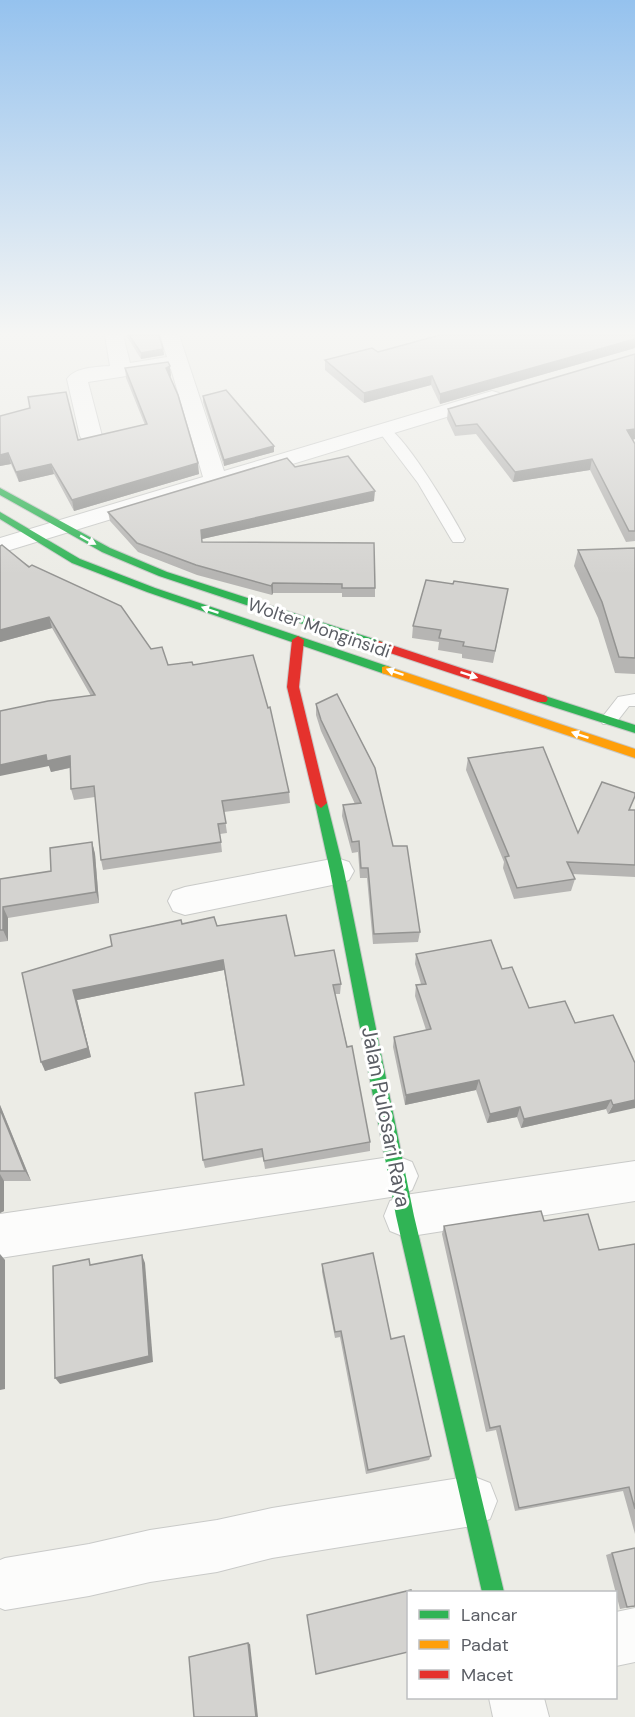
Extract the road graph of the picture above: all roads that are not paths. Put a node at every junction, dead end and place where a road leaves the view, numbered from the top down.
1 (86, 415) edge
2 (194, 415) edge
3 (430, 415) edge
4 (383, 429) junction
5 (91, 436) edge
6 (214, 479) junction
7 (0, 491) edge
8 (0, 515) edge
9 (63, 526) junction
10 (34, 536) junction
11 (458, 539) dead end
12 (0, 546) edge
13 (298, 639) junction
14 (635, 700) edge
15 (609, 720) junction
16 (635, 729) edge
17 (635, 754) edge
18 (338, 871) junction
19 (185, 901) dead end
20 (635, 1181) edge
21 (401, 1196) junction
22 (0, 1236) edge
23 (472, 1501) junction
24 (4, 1584) dead end
25 (493, 1591) edge
26 (635, 1635) edge
27 (617, 1639) edge
28 (517, 1699) edge
29 (521, 1717) edge

1 - 5 street
2 - 6 street
3 - 4 street
4 - 6 street
4 - 11 lane
6 - 9 street
7 - 9 main road, Wolter Monginsidi
8 - 10 main road, Wolter Monginsidi
9 - 10 street
9 -> 15 main road, Wolter Monginsidi
10 - 12 street
13 -> 10 main road, Wolter Monginsidi
17 -> 13 main road, Wolter Monginsidi
13 - 18 main road, Jalan Pulosari Raya
14 - 15 lane
15 - 16 main road, Wolter Monginsidi
18 - 19 street
18 - 21 main road, Jalan Pulosari Raya
20 - 21 street
21 - 22 street
21 - 23 main road, Jalan Pulosari Raya
23 - 24 street
23 - 25 main road, Jalan Pulosari Raya
26 - 27 street
28 - 29 street

